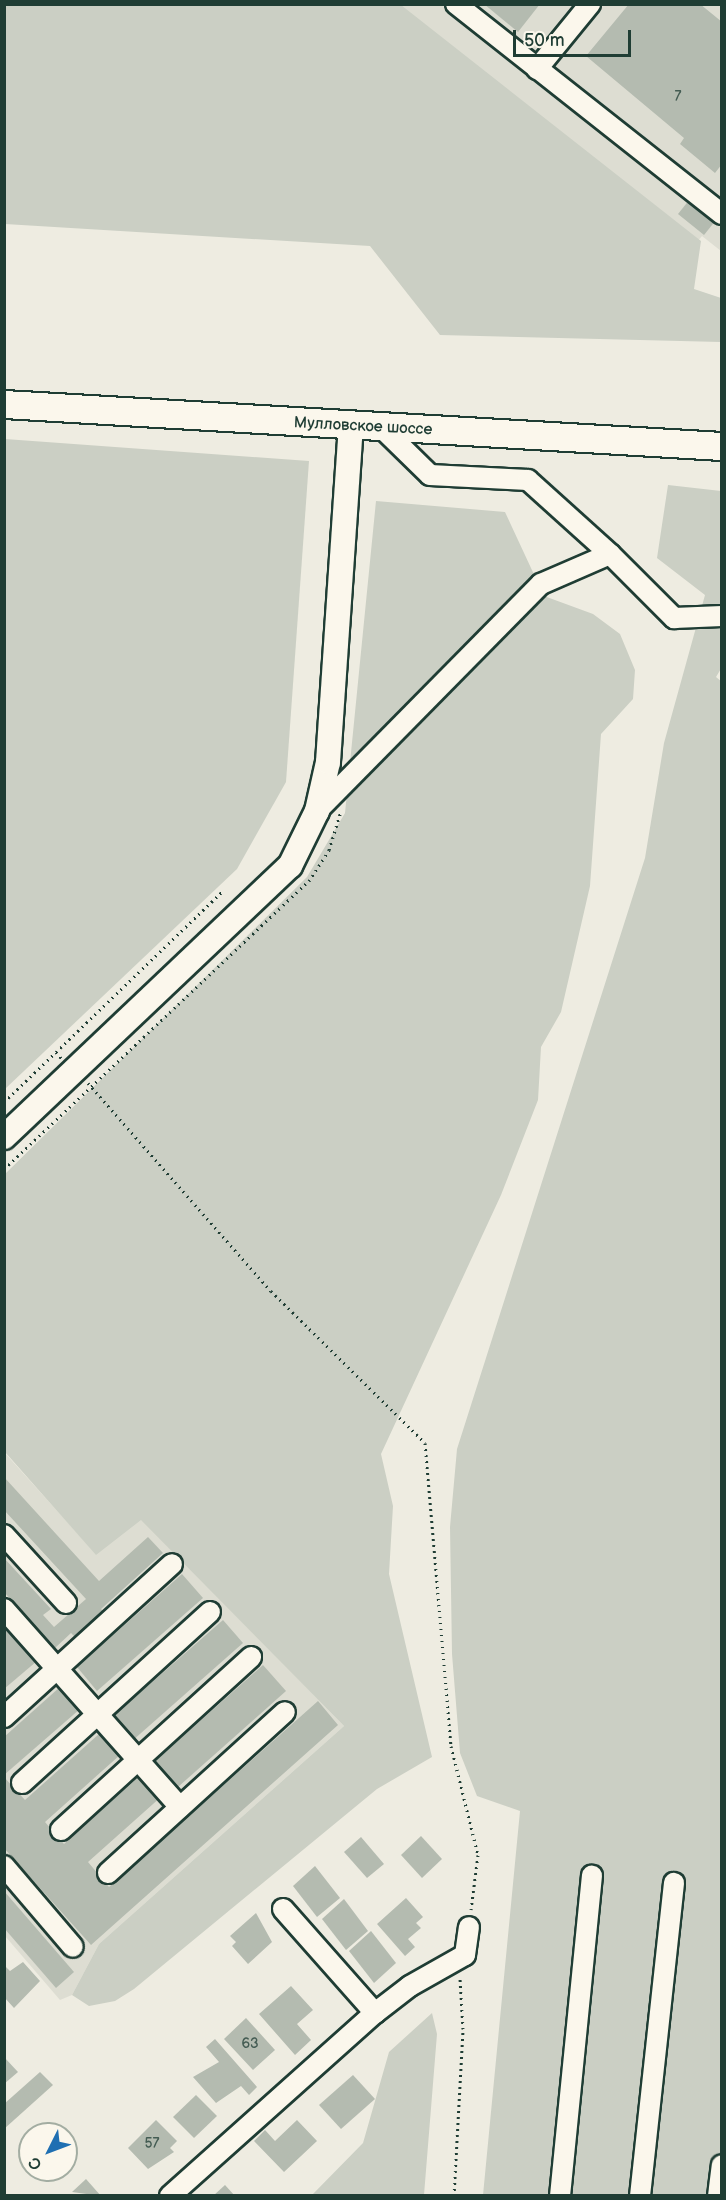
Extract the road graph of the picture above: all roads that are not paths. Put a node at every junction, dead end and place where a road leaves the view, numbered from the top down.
1 (456, 4) edge
2 (590, 4) edge
3 (537, 69) junction
4 (722, 214) edge
5 (4, 404) edge
6 (351, 427) junction
7 (382, 428) junction
8 (722, 446) edge
9 (610, 554) junction
10 (722, 616) edge
11 (317, 811) junction
12 (4, 1137) edge
13 (4, 1535) edge
14 (172, 1564) dead end
15 (66, 1603) dead end
16 (4, 1609) edge
17 (210, 1612) dead end
18 (251, 1657) dead end
19 (57, 1669) junction
20 (285, 1712) dead end
21 (97, 1713) junction
22 (4, 1717) edge
23 (137, 1760) junction
24 (22, 1783) dead end
25 (180, 1808) junction
26 (61, 1830) dead end
27 (4, 1866) edge
28 (108, 1873) dead end
29 (592, 1876) dead end
30 (674, 1883) dead end
31 (283, 1909) dead end
32 (469, 1927) road end
33 (73, 1947) dead end
34 (375, 2013) junction
35 (722, 2165) edge
36 (170, 2196) edge
37 (560, 2196) edge
38 (640, 2196) edge
39 (718, 2196) edge

1 - 3 lane
2 - 3 lane
3 - 4 lane
5 - 6 highway, Мулловское шоссе
6 - 7 highway, Мулловское шоссе
6 - 11 main road
7 - 8 highway, Мулловское шоссе
7 - 9 lane
9 - 10 lane
9 - 11 lane
11 - 12 main road
13 - 15 lane
14 - 19 lane
16 - 19 lane
17 - 21 lane
18 - 23 lane
19 - 21 lane
19 - 22 lane
20 - 25 lane
21 - 23 lane
21 - 24 lane
23 - 25 lane
23 - 26 lane
25 - 28 lane
27 - 33 lane
29 - 37 lane
30 - 38 lane
31 - 34 lane
32 - 34 lane
34 - 36 lane
35 - 39 lane

